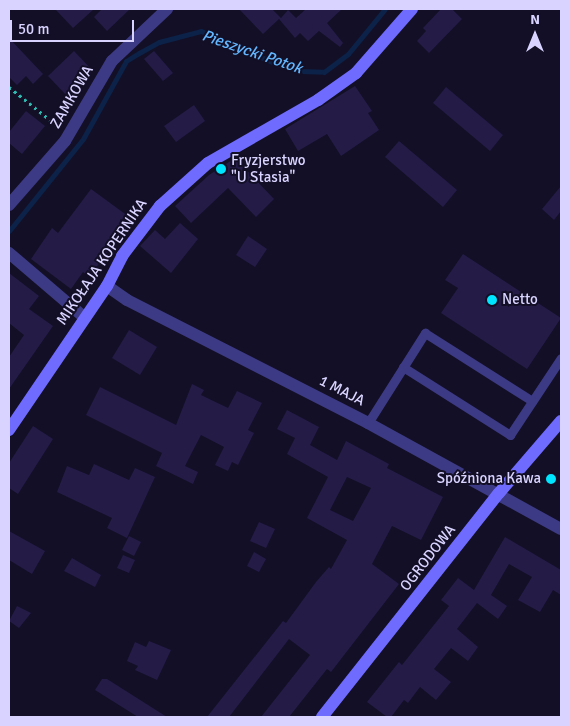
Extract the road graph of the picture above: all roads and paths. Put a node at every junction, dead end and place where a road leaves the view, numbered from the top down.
1 (167, 9) edge
2 (412, 9) edge
3 (9, 87) edge
4 (70, 133) junction
5 (9, 205) edge
6 (9, 252) edge
7 (107, 286) junction
8 (85, 318) junction
9 (561, 358) edge
10 (403, 367) junction
11 (532, 401) junction
12 (561, 421) edge
13 (368, 423) junction
14 (9, 430) edge
15 (499, 493) junction
16 (561, 529) edge
17 (322, 717) edge

1 - 4 street, ZAMKOWA
2 - 7 street, MIKOŁAJA KOPERNIKA
3 - 4 path
4 - 5 street, ZAMKOWA
6 - 8 street
7 - 8 street, MIKOŁAJA KOPERNIKA
7 - 13 street, 1 MAJA
8 - 14 street, MIKOŁAJA KOPERNIKA
9 - 11 lane
10 - 11 lane
10 - 11 lane
10 - 13 lane
12 - 15 street, OGRODOWA
13 - 15 street, 1 MAJA
15 - 16 street, 1 MAJA
15 - 17 street, OGRODOWA

